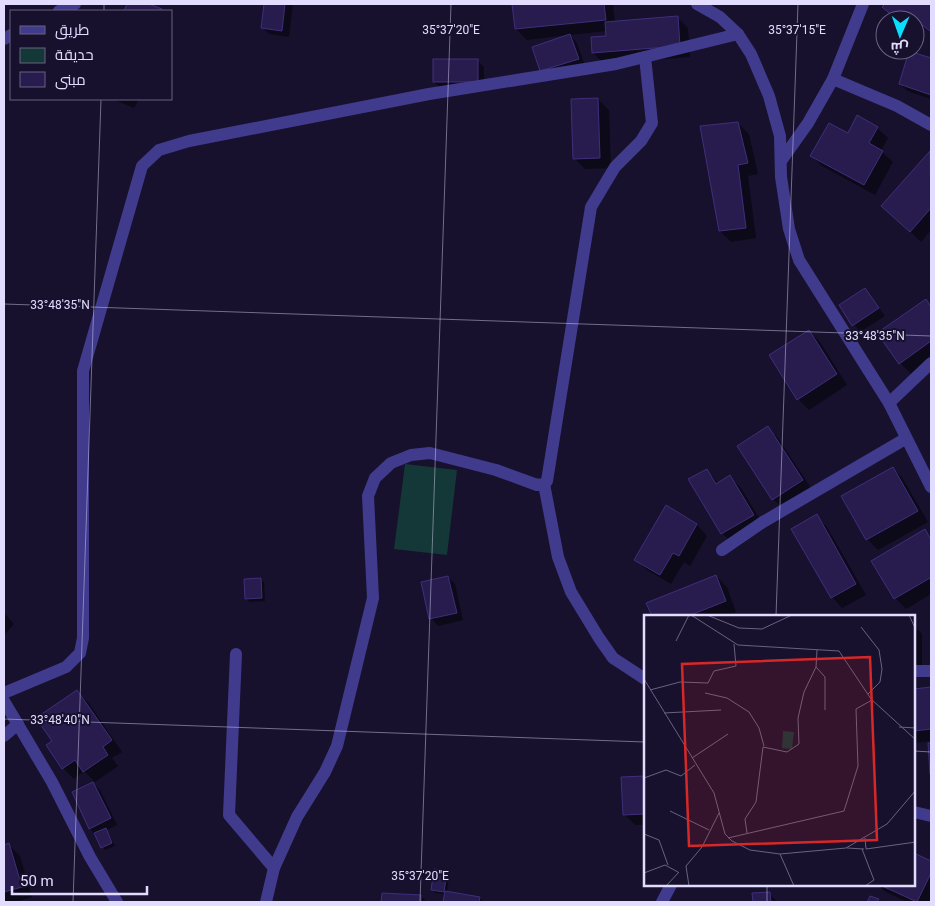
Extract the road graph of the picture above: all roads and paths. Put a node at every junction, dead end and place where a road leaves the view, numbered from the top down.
1 (74, 4) edge
2 (697, 4) edge
3 (863, 4) edge
4 (61, 10) edge
5 (738, 34) junction
6 (645, 57) junction
7 (833, 79) junction
8 (931, 125) edge
9 (781, 160) junction
10 (931, 363) edge
11 (889, 403) junction
12 (905, 439) junction
13 (544, 484) junction
14 (931, 487) edge
15 (722, 550) dead end
16 (236, 654) dead end
17 (915, 671) edge
18 (931, 671) edge
19 (644, 678) edge
20 (4, 693) edge
21 (4, 701) edge
22 (18, 724) junction
23 (4, 736) edge
24 (915, 812) edge
25 (931, 816) edge
26 (274, 868) junction
27 (670, 886) edge
28 (117, 902) edge
29 (266, 902) edge
30 (662, 902) edge

1 - 4 street
2 - 5 street
3 - 7 street
5 - 6 street
5 - 9 street
6 - 13 street
6 - 20 street
7 - 8 street
7 - 9 street
9 - 11 street
10 - 11 street
11 - 12 street
12 - 14 street
12 - 15 street
13 - 19 street
13 - 26 street
16 - 26 street
17 - 18 street
21 - 22 street
22 - 23 street
22 - 28 street
24 - 25 street
26 - 29 street
27 - 30 street

